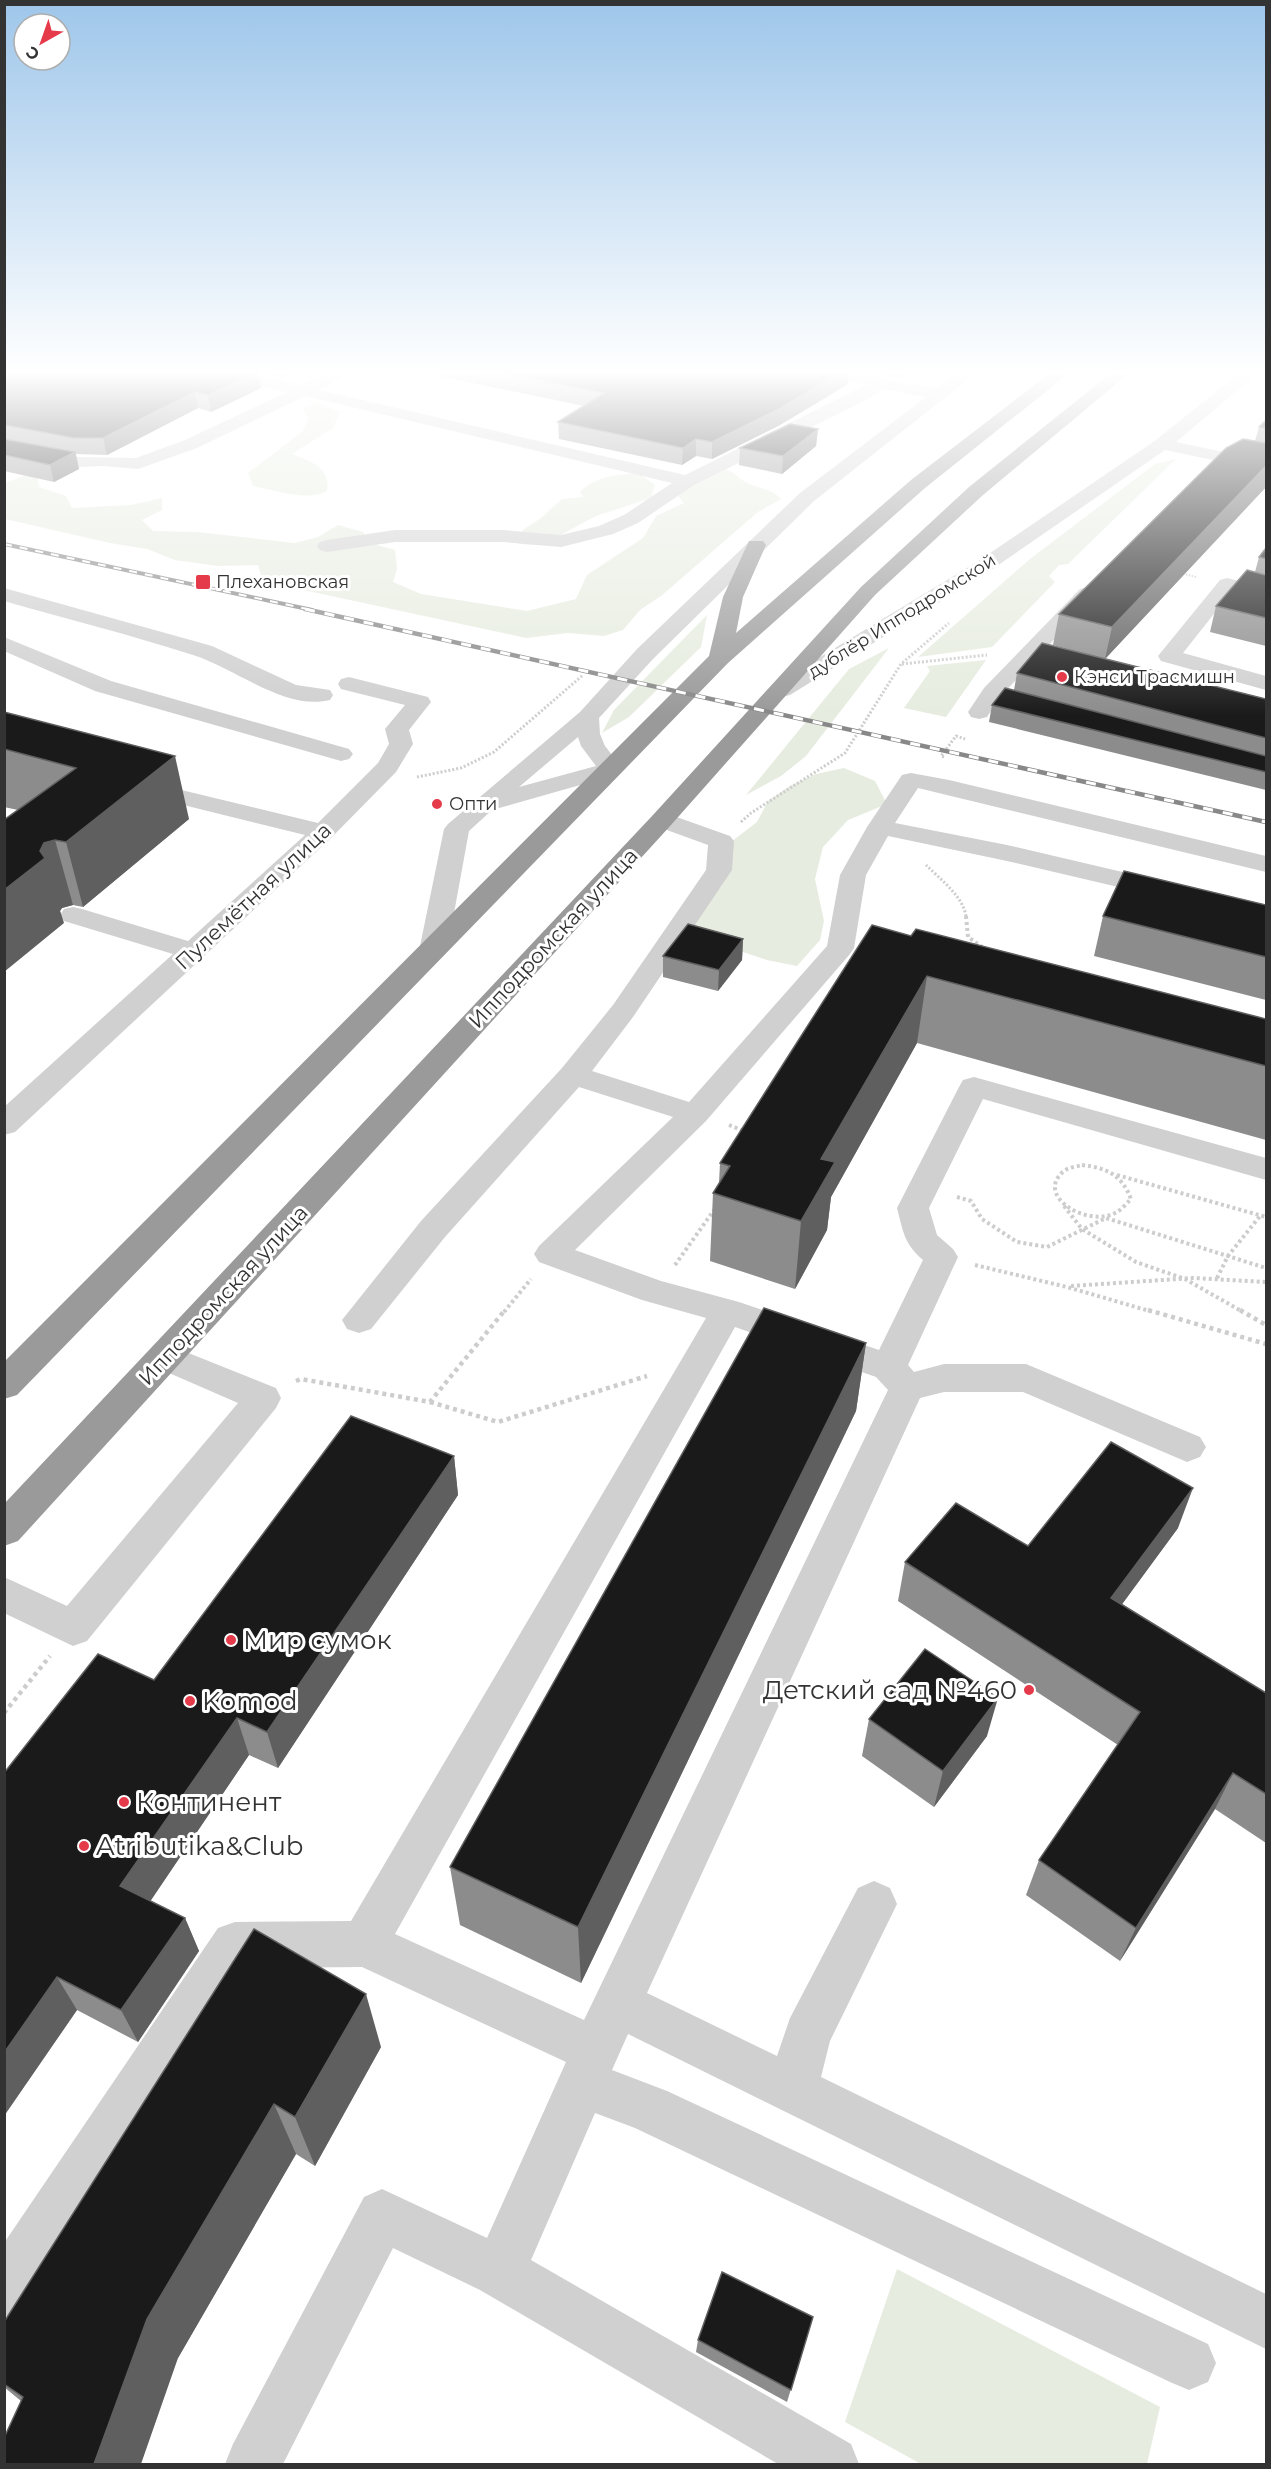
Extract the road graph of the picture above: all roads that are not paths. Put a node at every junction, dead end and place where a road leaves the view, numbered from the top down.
1 (681, 485) edge
2 (822, 485) edge
3 (917, 485) edge
4 (983, 485) edge
5 (1102, 485) edge
6 (756, 545) junction
7 (327, 546) dead end
8 (1097, 582) edge
9 (4, 594) edge
10 (1266, 594) edge
11 (4, 643) edge
12 (1033, 649) junction
13 (1055, 655) edge
14 (1169, 656) junction
15 (720, 658) junction
16 (1149, 665) dead end
17 (1266, 683) edge
18 (349, 684) dead end
19 (782, 690) junction
20 (322, 695) dead end
21 (1015, 699) edge
22 (270, 710) junction
23 (588, 717) junction
24 (341, 754) dead end
25 (611, 769) junction
26 (119, 782) edge
27 (483, 806) junction
28 (662, 820) junction
29 (880, 827) junction
30 (323, 832) junction
31 (1266, 864) edge
32 (1188, 895) edge
33 (73, 915) dead end
34 (434, 946) junction
35 (194, 952) junction
36 (573, 1075) junction
37 (695, 1114) junction
38 (4, 1125) edge
39 (1266, 1169) edge
40 (727, 1311) junction
41 (359, 1320) dead end
42 (166, 1357) junction
43 (898, 1378) junction
44 (4, 1385) edge
45 (1187, 1447) dead end
46 (4, 1530) edge
47 (4, 1594) edge
48 (874, 1904) dead end
49 (364, 1944) junction
50 (618, 2004) junction
51 (589, 2066) junction
52 (793, 2090) junction
53 (499, 2271) junction
54 (4, 2290) edge
55 (1266, 2322) edge
56 (1190, 2363) dead end
57 (253, 2464) edge
58 (831, 2464) edge

1 - 7 street
2 - 6 street
3 - 15 highway
4 - 19 highway, Ипподромская улица
5 - 19 street, дублёр Ипподромской
6 - 15 highway
6 - 23 street
8 - 12 street
9 - 22 street
10 - 14 street
11 - 22 street
12 - 13 street
12 - 21 street
14 - 16 street
14 - 17 street
15 - 25 highway
18 - 30 street, Пулемётная улица
19 - 28 highway, Ипподромская улица
20 - 22 street
22 - 24 street
23 - 25 street
23 - 27 street
25 - 27 street
25 - 34 highway
26 - 30 street
27 - 34 street
28 - 36 street
28 - 42 highway, Ипподромская улица
29 - 31 street
29 - 32 street
29 - 37 street
30 - 35 street, Пулемётная улица
33 - 35 street
34 - 44 highway
35 - 38 street, Пулемётная улица
36 - 37 street
36 - 41 street
37 - 40 street
39 - 43 street
40 - 43 street
40 - 49 street
42 - 46 highway, Ипподромская улица
42 - 47 street
43 - 45 street
43 - 50 street
48 - 52 street
49 - 51 street
49 - 54 street
50 - 51 street
50 - 52 street
51 - 53 street
51 - 56 street
52 - 55 street
53 - 57 street
53 - 58 street

